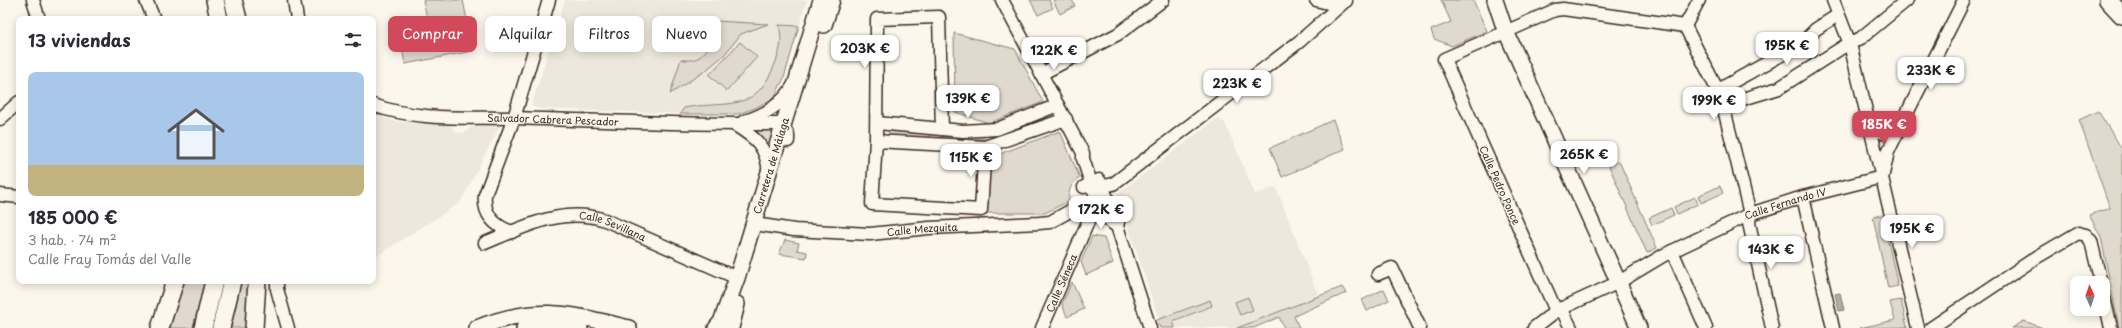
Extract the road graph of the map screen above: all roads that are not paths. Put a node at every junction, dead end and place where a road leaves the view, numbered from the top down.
1 (33, 0) edge
2 (146, 0) edge
3 (215, 0) edge
4 (233, 0) edge
5 (294, 0) edge
6 (549, 0) edge
7 (820, 0) edge
8 (832, 0) edge
9 (1002, 0) edge
10 (1164, 0) edge
11 (1316, 0) edge
12 (1484, 0) edge
13 (1495, 0) edge
14 (1699, 0) edge
15 (1833, 0) edge
16 (1907, 0) edge
17 (1964, 0) edge
18 (2108, 0) edge
19 (1346, 2) edge
20 (1838, 15) junction
21 (2122, 15) edge
22 (38, 16) edge
23 (153, 16) edge
24 (218, 16) edge
25 (237, 16) edge
26 (297, 16) edge
27 (1684, 26) junction
28 (1502, 33) junction
29 (1850, 44) junction
30 (1042, 74) junction
31 (799, 75) junction
32 (1718, 90) junction
33 (16, 105) edge
34 (1058, 105) junction
35 (1723, 105) junction
36 (376, 106) edge
37 (514, 118) junction
38 (0, 119) edge
39 (1066, 119) junction
40 (877, 123) junction
41 (734, 125) junction
42 (1870, 125) junction
43 (783, 126) junction
44 (1900, 127) junction
45 (942, 129) junction
46 (788, 140) junction
47 (876, 141) junction
48 (985, 147) junction
49 (769, 173) junction
50 (1882, 177) junction
51 (1098, 186) junction
52 (0, 195) edge
53 (16, 197) edge
54 (1803, 197) junction
55 (1079, 206) junction
56 (1106, 206) junction
57 (1750, 214) junction
58 (1091, 215) junction
59 (762, 225) junction
60 (512, 232) junction
61 (485, 243) dead end
62 (1672, 251) junction
63 (1378, 274) dead end
64 (2099, 276) edge
65 (737, 278) junction
66 (173, 284) edge
67 (213, 284) edge
68 (231, 284) edge
69 (257, 284) edge
70 (278, 284) edge
71 (1614, 284) junction
72 (1559, 310) junction
73 (2108, 316) edge
74 (547, 322) edge
75 (482, 326) edge
76 (160, 328) edge
77 (203, 328) edge
78 (221, 328) edge
79 (254, 328) edge
80 (288, 328) edge
81 (518, 328) edge
82 (524, 328) edge
83 (580, 328) edge
84 (629, 328) edge
85 (716, 328) edge
86 (731, 328) edge
87 (1042, 328) edge
88 (1150, 328) edge
89 (1420, 328) edge
90 (1534, 328) edge
91 (1571, 328) edge
92 (1629, 328) edge
93 (1639, 328) edge
94 (1706, 328) edge
95 (1772, 328) edge
96 (1833, 328) edge
97 (1918, 328) edge
98 (1931, 328) edge
99 (2111, 328) edge

1 - 22 street
2 - 23 street
3 - 24 highway
4 - 25 highway
5 - 26 street
6 - 37 street
7 - 31 main road, Carretera de Málaga
8 - 46 main road, Carretera de Málaga
9 - 30 street
10 - 30 street
11 - 19 street
12 - 28 main road
13 - 28 main road
14 - 27 street
15 - 20 street
16 - 29 street
17 - 44 street
18 - 21 highway
19 - 51 street
20 - 29 street
20 - 32 street
27 - 28 street
27 - 32 street
28 - 71 main road
28 - 72 street, Calle Pedro Ponce
29 - 35 street
29 - 42 street
30 - 34 street
31 - 41 street, Salvador Cabrera Pescador
31 - 43 main road, Carretera de Málaga
32 - 35 street
33 - 38 street
34 - 39 street
34 - 45 street
35 - 57 street
36 - 37 street, Salvador Cabrera Pescador
37 - 41 street, Salvador Cabrera Pescador
37 - 60 street
39 - 48 street
39 - 51 street
40 - 45 street
40 - 45 street
40 - 47 street
41 - 43 street, Salvador Cabrera Pescador
41 - 49 street
42 - 44 street
42 - 50 street
43 - 46 street
43 - 49 main road, Carretera de Málaga
44 - 50 street
46 - 59 main road, Carretera de Málaga
47 - 48 street
47 - 48 street
49 - 65 main road, Carretera de Málaga
50 - 54 street, Calle Fernando IV
50 - 97 street
51 - 55 street
51 - 56 street
52 - 53 street
54 - 57 street, Calle Fernando IV
54 - 96 street
55 - 58 street
55 - 59 street, Calle Mezquita
56 - 58 street
56 - 88 street
57 - 62 street, Calle Fernando IV
57 - 95 street
58 - 87 street, Calle Séneca
59 - 86 main road, Carretera de Málaga
60 - 61 street, Calle Sevillana
60 - 65 street, Calle Sevillana
62 - 71 street, Calle Fernando IV
62 - 94 street
63 - 89 street
64 - 98 street
65 - 85 main road, Carretera de Málaga
66 - 76 highway
67 - 77 highway
68 - 78 highway
69 - 79 highway
70 - 80 street
71 - 72 street, Calle Fernando IV
71 - 92 main road
71 - 93 main road
72 - 90 street, Calle Fernando IV
72 - 91 street, Calle Pedro Ponce
73 - 99 street
74 - 75 main road
74 - 81 main road
74 - 82 main road
74 - 83 main road
74 - 84 main road
75 - 81 main road

